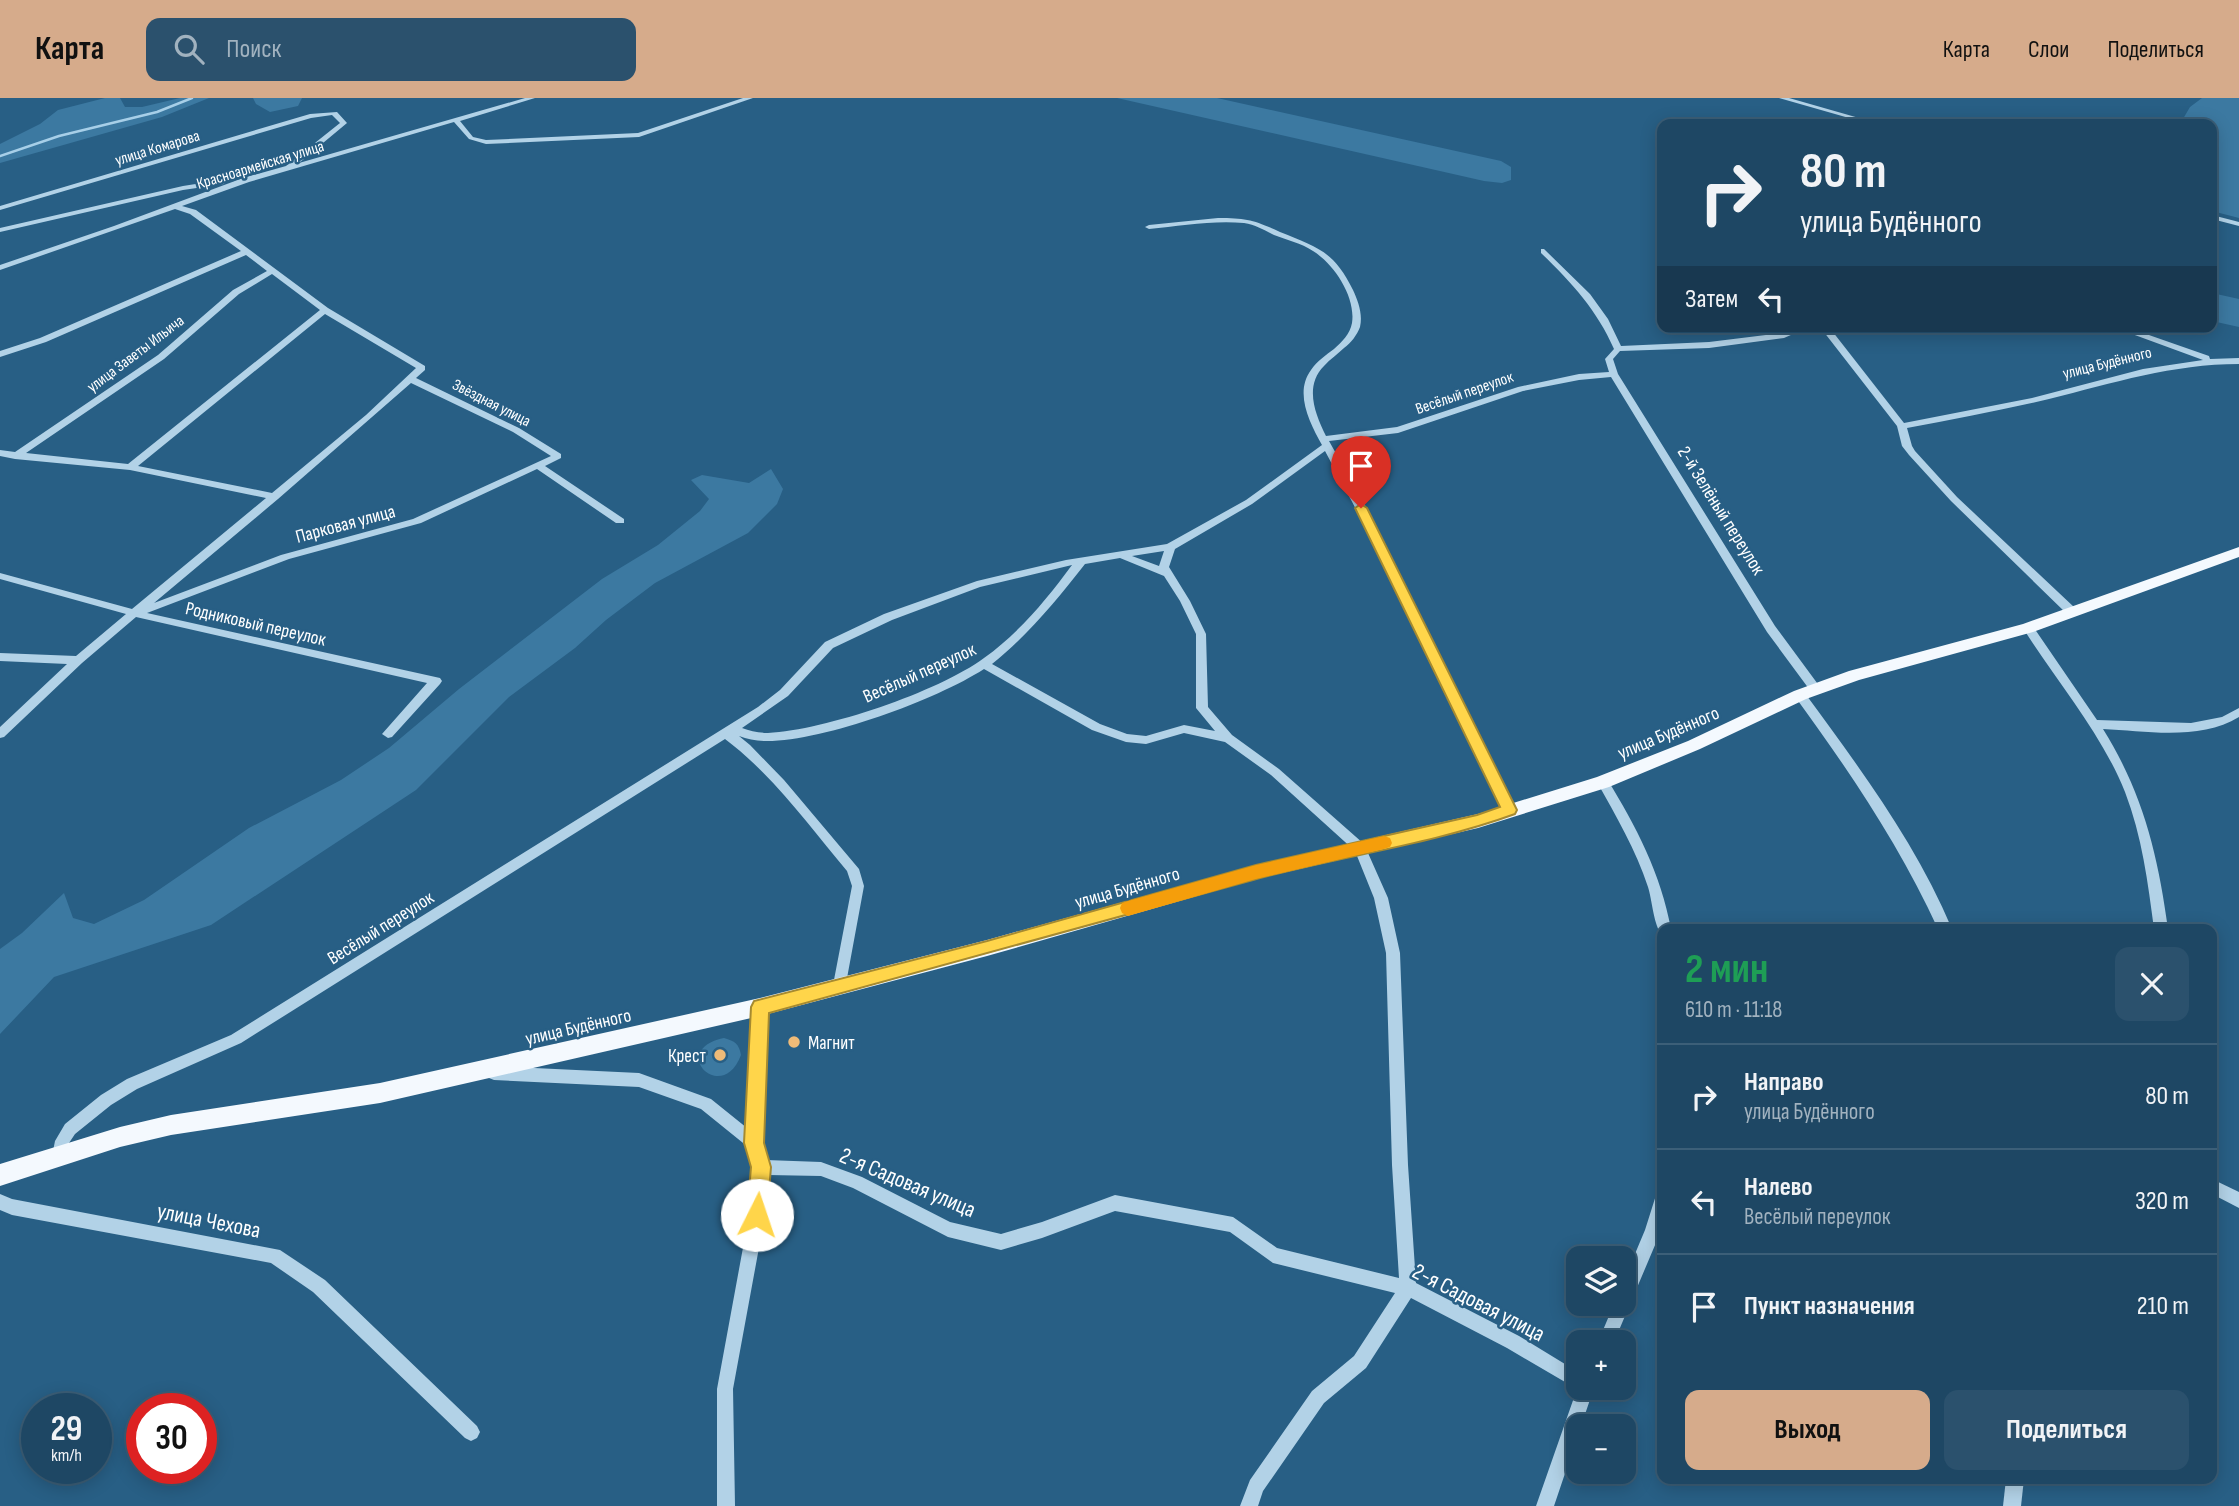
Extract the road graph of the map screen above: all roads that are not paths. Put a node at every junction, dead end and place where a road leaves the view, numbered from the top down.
1 (532, 98) edge
2 (750, 98) edge
3 (1782, 98) edge
4 (455, 119) junction
5 (1859, 119) edge
6 (286, 169) junction
7 (246, 180) junction
8 (173, 206) junction
9 (0, 208) edge
10 (2217, 218) edge
11 (2239, 224) edge
12 (1149, 227) dead end
13 (0, 230) edge
14 (246, 251) junction
15 (1544, 251) dead end
16 (0, 268) edge
17 (272, 271) junction
18 (325, 310) junction
19 (1789, 333) edge
20 (1829, 333) edge
21 (2134, 333) edge
22 (1618, 349) junction
23 (0, 354) edge
24 (2211, 360) junction
25 (2239, 361) edge
26 (422, 368) joint
27 (1614, 374) junction
28 (411, 379) junction
29 (1902, 426) junction
30 (1324, 442) junction
31 (0, 453) edge
32 (15, 456) junction
33 (558, 456) joint
34 (537, 465) junction
35 (130, 467) junction
36 (275, 497) junction
37 (620, 521) dead end
38 (1170, 547) junction
39 (2239, 552) edge
40 (1118, 555) junction
41 (1081, 561) junction
42 (1167, 573) junction
43 (0, 576) edge
44 (2071, 611) junction
45 (136, 614) junction
46 (2028, 628) junction
47 (0, 657) edge
48 (78, 660) junction
49 (984, 664) junction
50 (1808, 692) junction
51 (2239, 712) edge
52 (2094, 724) junction
53 (728, 731) junction
54 (0, 734) edge
55 (388, 734) dead end
56 (1228, 738) junction
57 (1603, 782) junction
58 (1509, 810) junction
59 (1360, 848) junction
60 (1663, 924) edge
61 (1943, 924) edge
62 (2160, 924) edge
63 (840, 985) junction
64 (760, 1007) junction
65 (469, 1072) junction
66 (754, 1143) junction
67 (60, 1156) junction
68 (761, 1167) junction
69 (0, 1175) edge
70 (2217, 1189) edge
71 (2239, 1200) edge
72 (0, 1202) edge
73 (1657, 1216) edge
74 (1636, 1271) edge
75 (1408, 1288) junction
76 (1566, 1374) edge
77 (1583, 1400) edge
78 (471, 1432) dead end
79 (2014, 1484) edge
80 (726, 1506) edge
81 (1249, 1506) edge
82 (1545, 1506) edge
83 (2012, 1506) edge

1 - 4 street, Красноармейская улица
2 - 4 street
3 - 5 street
4 - 6 street, Красноармейская улица
6 - 7 street, Красноармейская улица
6 - 9 street, улица Комарова
7 - 8 street, Красноармейская улица
7 - 13 street
8 - 14 street
8 - 16 street, Красноармейская улица
10 - 11 street
12 - 30 street
14 - 17 street
14 - 23 street, улица Заветы Ильича
15 - 22 street
17 - 18 street
17 - 32 street, улица Заветы Ильича
18 - 26 street
18 - 35 street
19 - 22 street
20 - 29 street
21 - 24 street
22 - 27 street
24 - 25 street, улица Будённого
24 - 29 street, улица Будённого
26 - 28 street, Парковая улица
27 - 30 street, Весёлый переулок
27 - 50 street, 2-й Зелёный переулок
28 - 33 street, Звёздная улица
28 - 36 street, Парковая улица
29 - 44 street
30 - 38 street, Весёлый переулок
30 - 58 street
31 - 32 street
32 - 35 street
33 - 34 street, Парковая улица
34 - 37 street
34 - 45 street, Парковая улица
35 - 36 street
36 - 45 street, Парковая улица
38 - 40 street, Весёлый переулок
38 - 42 street
39 - 44 main road, улица Будённого
40 - 41 street, Весёлый переулок
40 - 42 street
41 - 49 street, Весёлый переулок
41 - 53 street, Весёлый переулок
42 - 56 street
43 - 45 street, Родниковый переулок
44 - 46 main road, улица Будённого
45 - 48 street, Парковая улица
45 - 55 street, Родниковый переулок
46 - 50 main road, улица Будённого
46 - 52 street
47 - 48 street
48 - 54 street, Парковая улица
49 - 53 street, Весёлый переулок
49 - 56 street
50 - 57 main road, улица Будённого
50 - 61 street, 2-й Зелёный переулок
51 - 52 street
52 - 62 street
53 - 63 street
53 - 67 street, Весёлый переулок
56 - 59 street
57 - 58 main road, улица Будённого
57 - 60 street
58 - 59 main road, улица Будённого
59 - 63 main road, улица Будённого
59 - 75 street
63 - 64 main road, улица Будённого
64 - 65 main road, улица Будённого
64 - 66 street
65 - 66 street
65 - 67 main road, улица Будённого
66 - 68 street
67 - 69 main road, улица Будённого
68 - 75 street, 2-я Садовая улица
68 - 80 street
70 - 71 street
72 - 78 street, улица Чехова
73 - 74 street
75 - 76 street, 2-я Садовая улица
75 - 81 street
77 - 82 street
79 - 83 street

